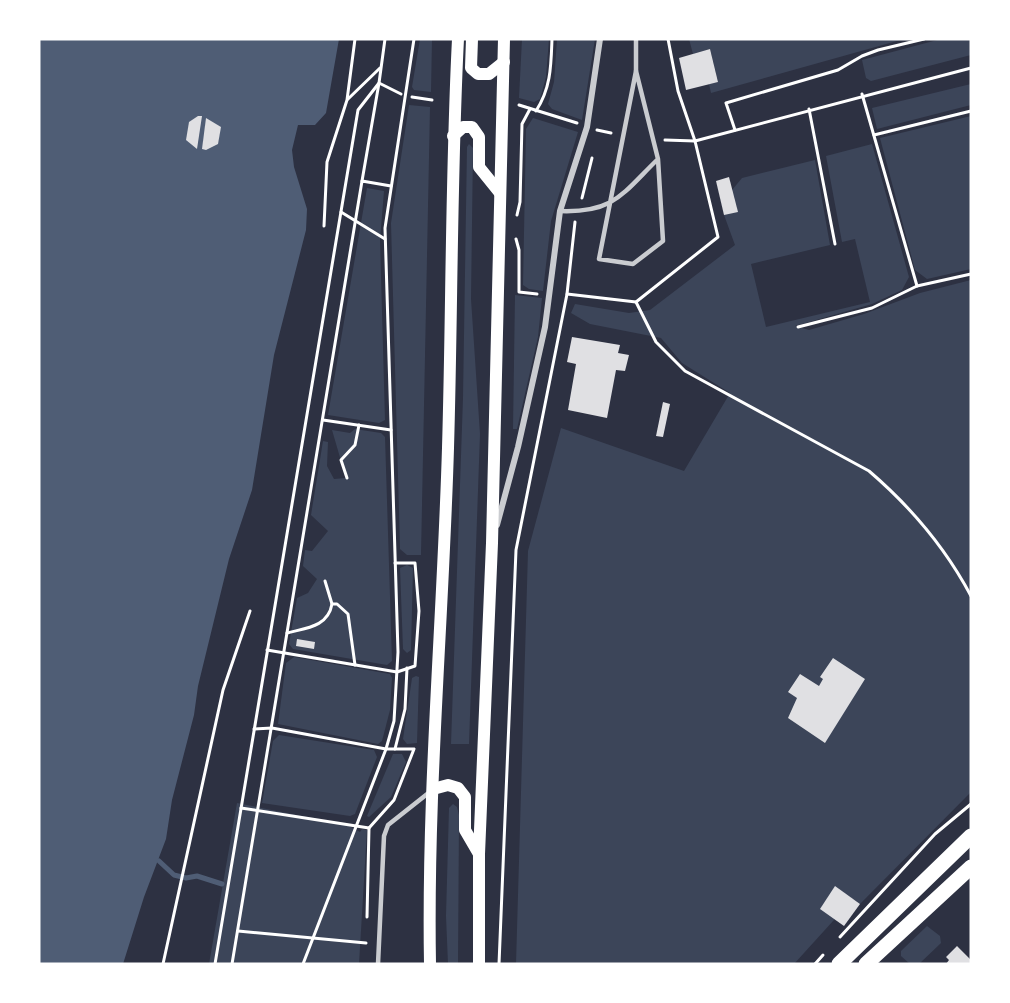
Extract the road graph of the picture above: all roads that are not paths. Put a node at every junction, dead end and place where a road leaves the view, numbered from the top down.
1 (458, 39) edge
2 (472, 39) edge
3 (504, 39) edge
4 (600, 39) edge
5 (636, 39) edge
6 (504, 62) junction
7 (636, 71) junction
8 (453, 136) junction
9 (658, 159) junction
10 (500, 193) junction
11 (610, 205) junction
12 (560, 211) junction
13 (492, 543) junction
14 (433, 789) junction
15 (971, 836) edge
16 (479, 854) junction
17 (971, 867) edge
18 (378, 964) edge
19 (430, 964) edge
20 (479, 964) edge
21 (838, 964) edge
22 (866, 964) edge

1 - 8 main road
2 - 6 main road
3 - 6 main road
4 - 12 street
5 - 7 lane
6 - 10 main road
7 - 9 lane
7 - 11 lane
8 - 10 main road
8 - 14 main road
9 - 11 lane
9 - 11 lane
10 - 13 main road
11 - 12 lane
12 - 13 street
13 - 16 main road
14 - 16 main road
14 - 18 lane
14 - 19 main road
15 - 21 main road
16 - 20 main road
17 - 22 main road

